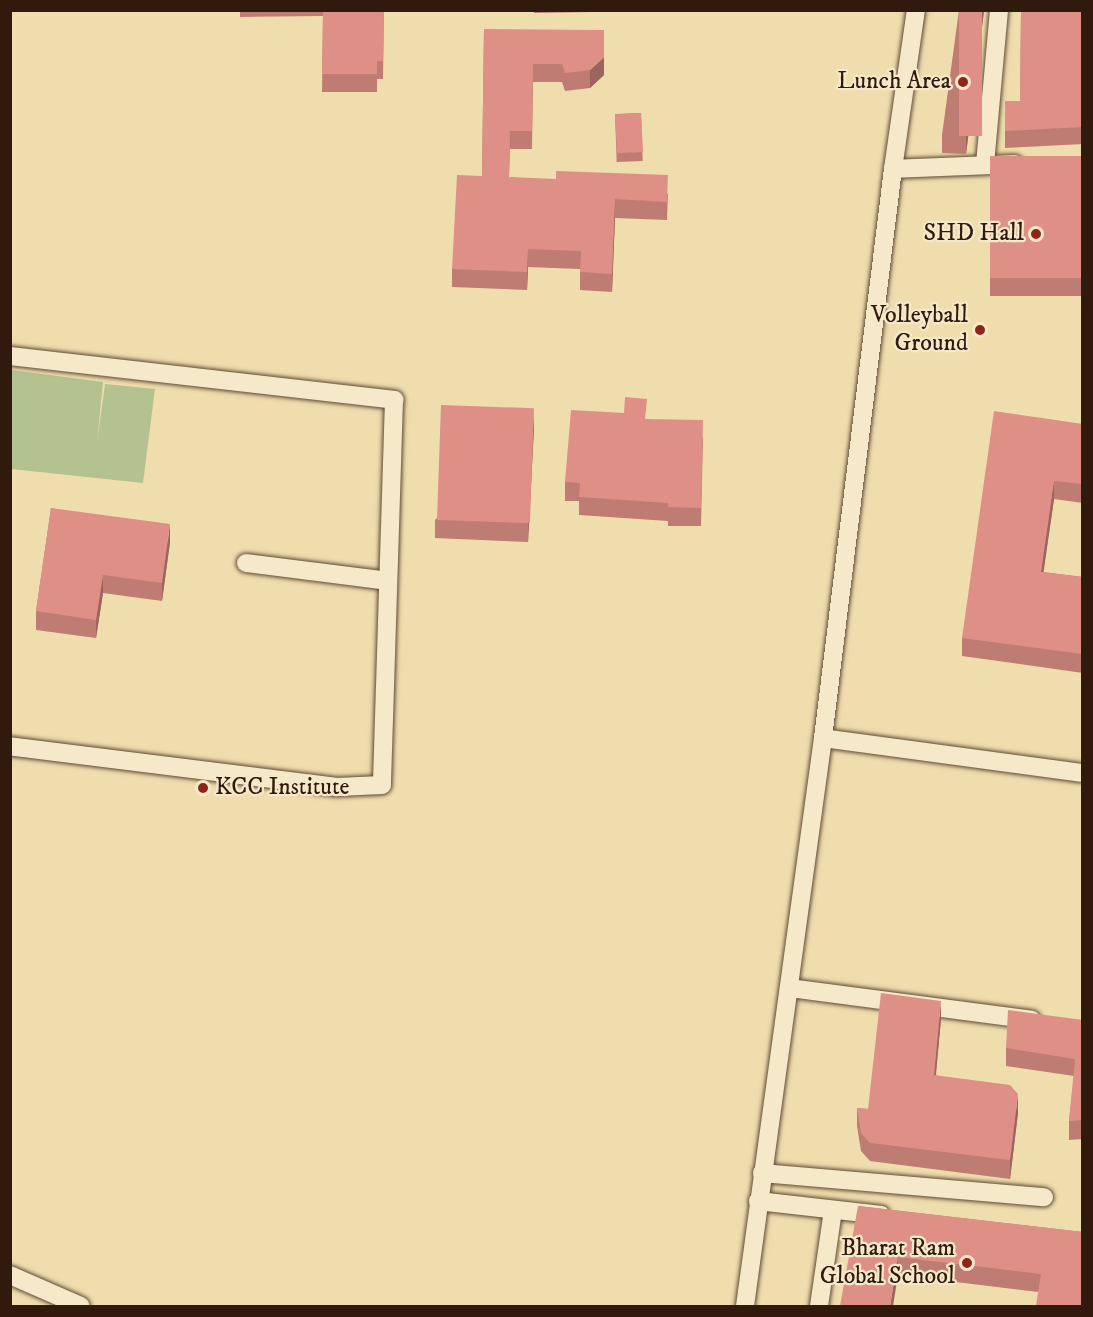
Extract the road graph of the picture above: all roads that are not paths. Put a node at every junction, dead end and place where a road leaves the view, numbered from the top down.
1 (916, 10) edge
2 (999, 10) edge
3 (985, 164) junction
4 (1028, 164) edge
5 (893, 169) junction
6 (10, 356) edge
7 (246, 563) dead end
8 (388, 581) junction
9 (824, 738) junction
10 (10, 746) edge
11 (1083, 773) edge
12 (790, 988) junction
13 (1047, 1022) edge
14 (762, 1173) junction
15 (1044, 1197) dead end
16 (758, 1201) junction
17 (833, 1210) junction
18 (904, 1218) edge
19 (10, 1275) edge
20 (81, 1306) edge
21 (745, 1306) edge
22 (819, 1306) edge

1 - 5 street
2 - 3 street
3 - 4 street
3 - 5 street
5 - 9 street
6 - 8 street
7 - 8 street
8 - 10 street
9 - 11 street
9 - 12 street
12 - 13 street
12 - 14 street
14 - 15 street
14 - 16 street
16 - 17 street
16 - 21 street
17 - 18 street
17 - 22 street
19 - 20 street

